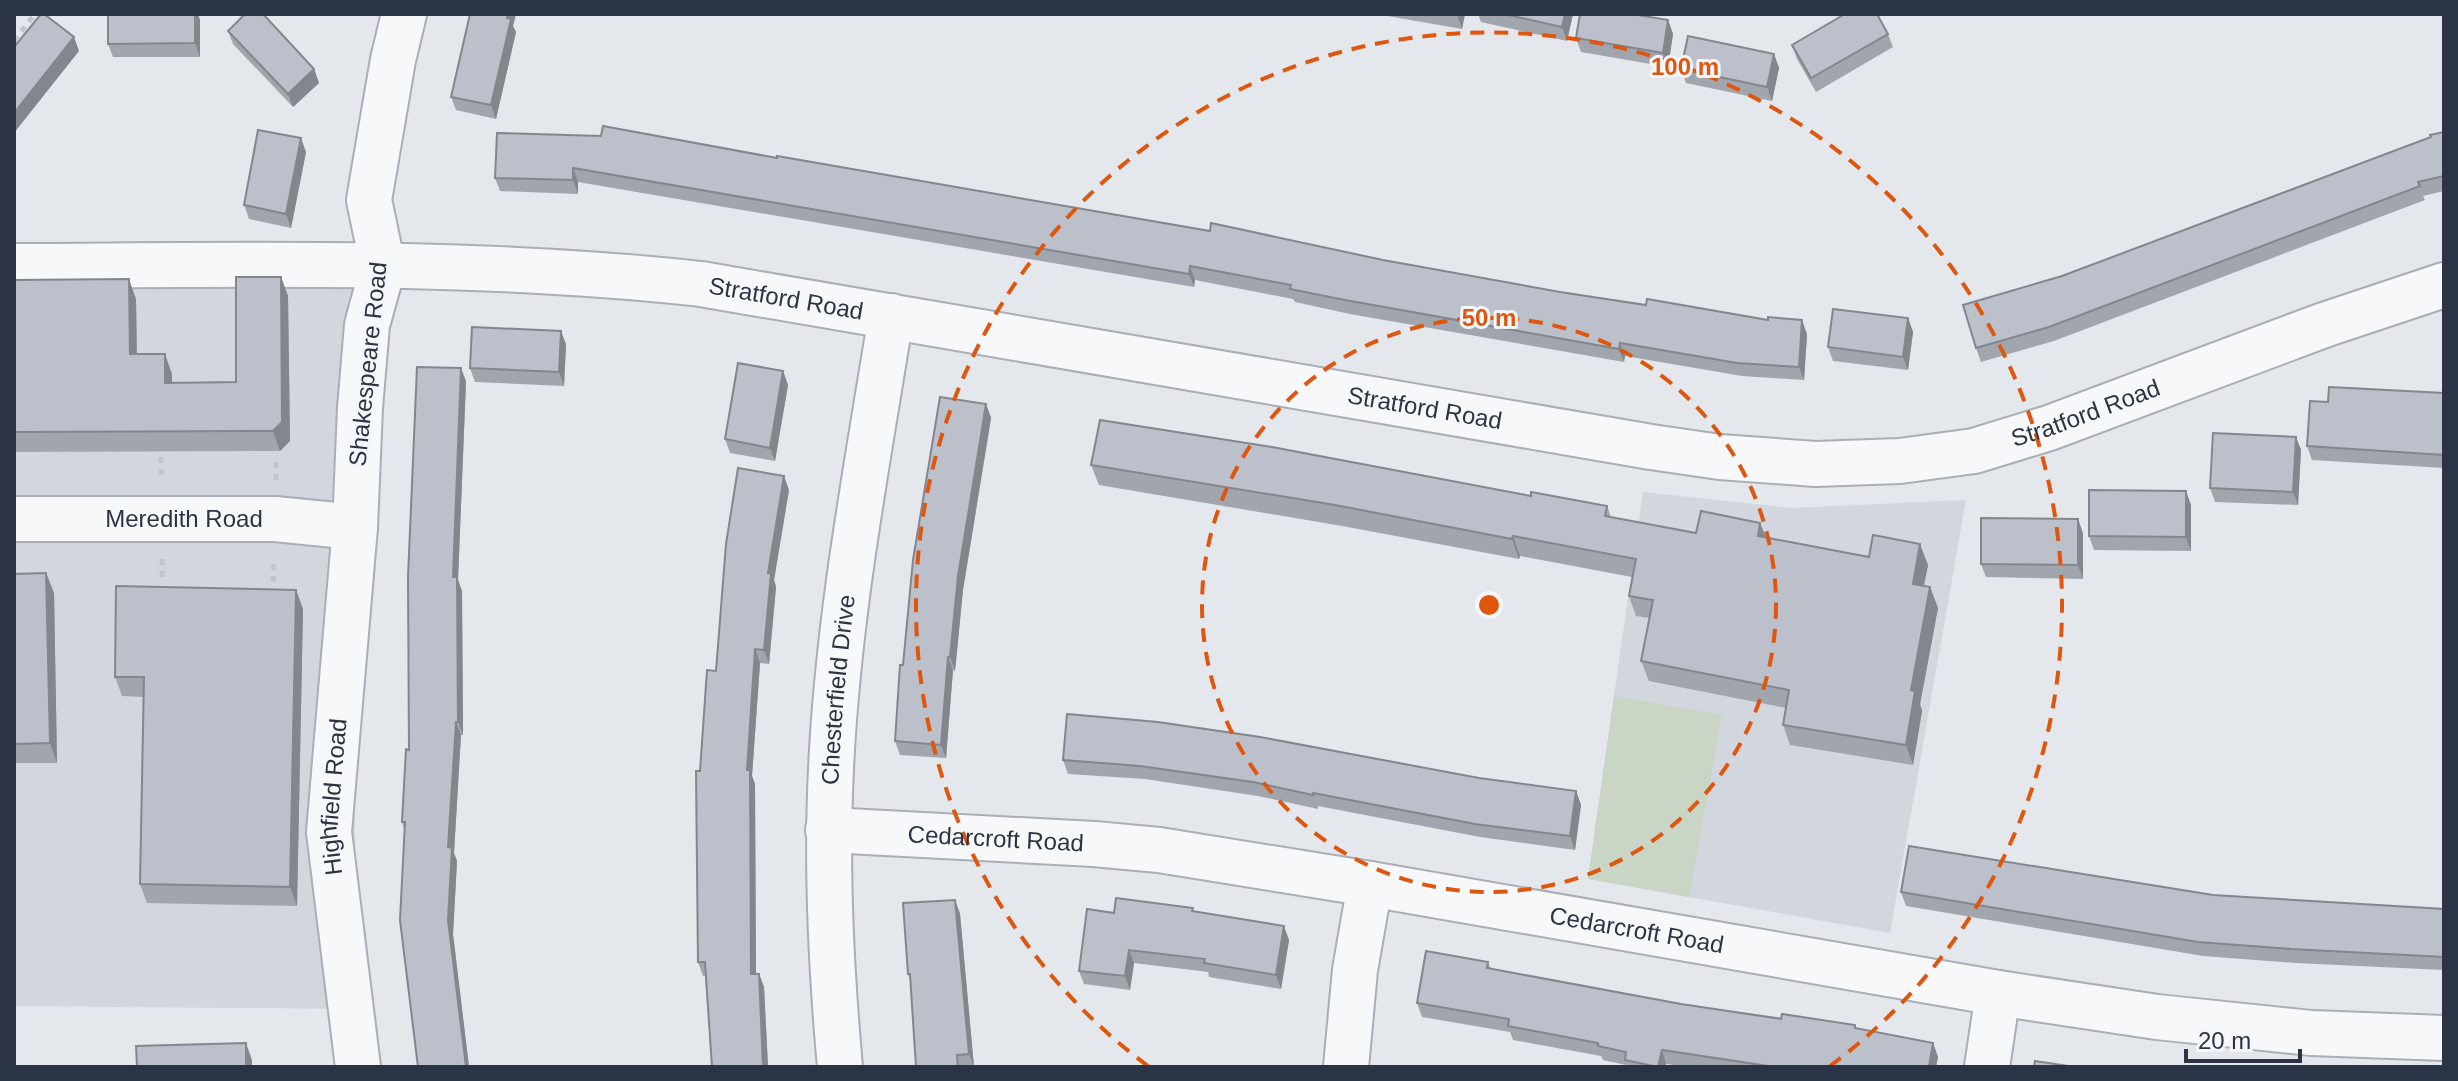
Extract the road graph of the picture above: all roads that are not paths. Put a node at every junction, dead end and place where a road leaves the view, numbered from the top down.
1 (404, 14) edge
2 (14, 266) edge
3 (383, 267) junction
4 (2444, 285) edge
5 (891, 316) junction
6 (14, 519) edge
7 (355, 527) junction
8 (828, 830) junction
9 (1370, 884) junction
10 (1998, 993) junction
11 (2444, 1038) edge
12 (358, 1067) edge
13 (840, 1067) edge
14 (1346, 1067) edge
15 (1987, 1067) edge

1 - 3 street, Shakespeare Road
2 - 3 street, Stratford Road
3 - 5 street, Stratford Road
3 - 7 street, Shakespeare Road
4 - 5 street, Stratford Road
5 - 8 street, Chesterfield Drive
6 - 7 street, Meredith Road
7 - 12 street, Highfield Road
8 - 9 street, Cedarcroft Road
8 - 13 street, Chesterfield Drive
9 - 10 street, Cedarcroft Road
9 - 14 street
10 - 11 street, Cedarcroft Road
10 - 15 street

